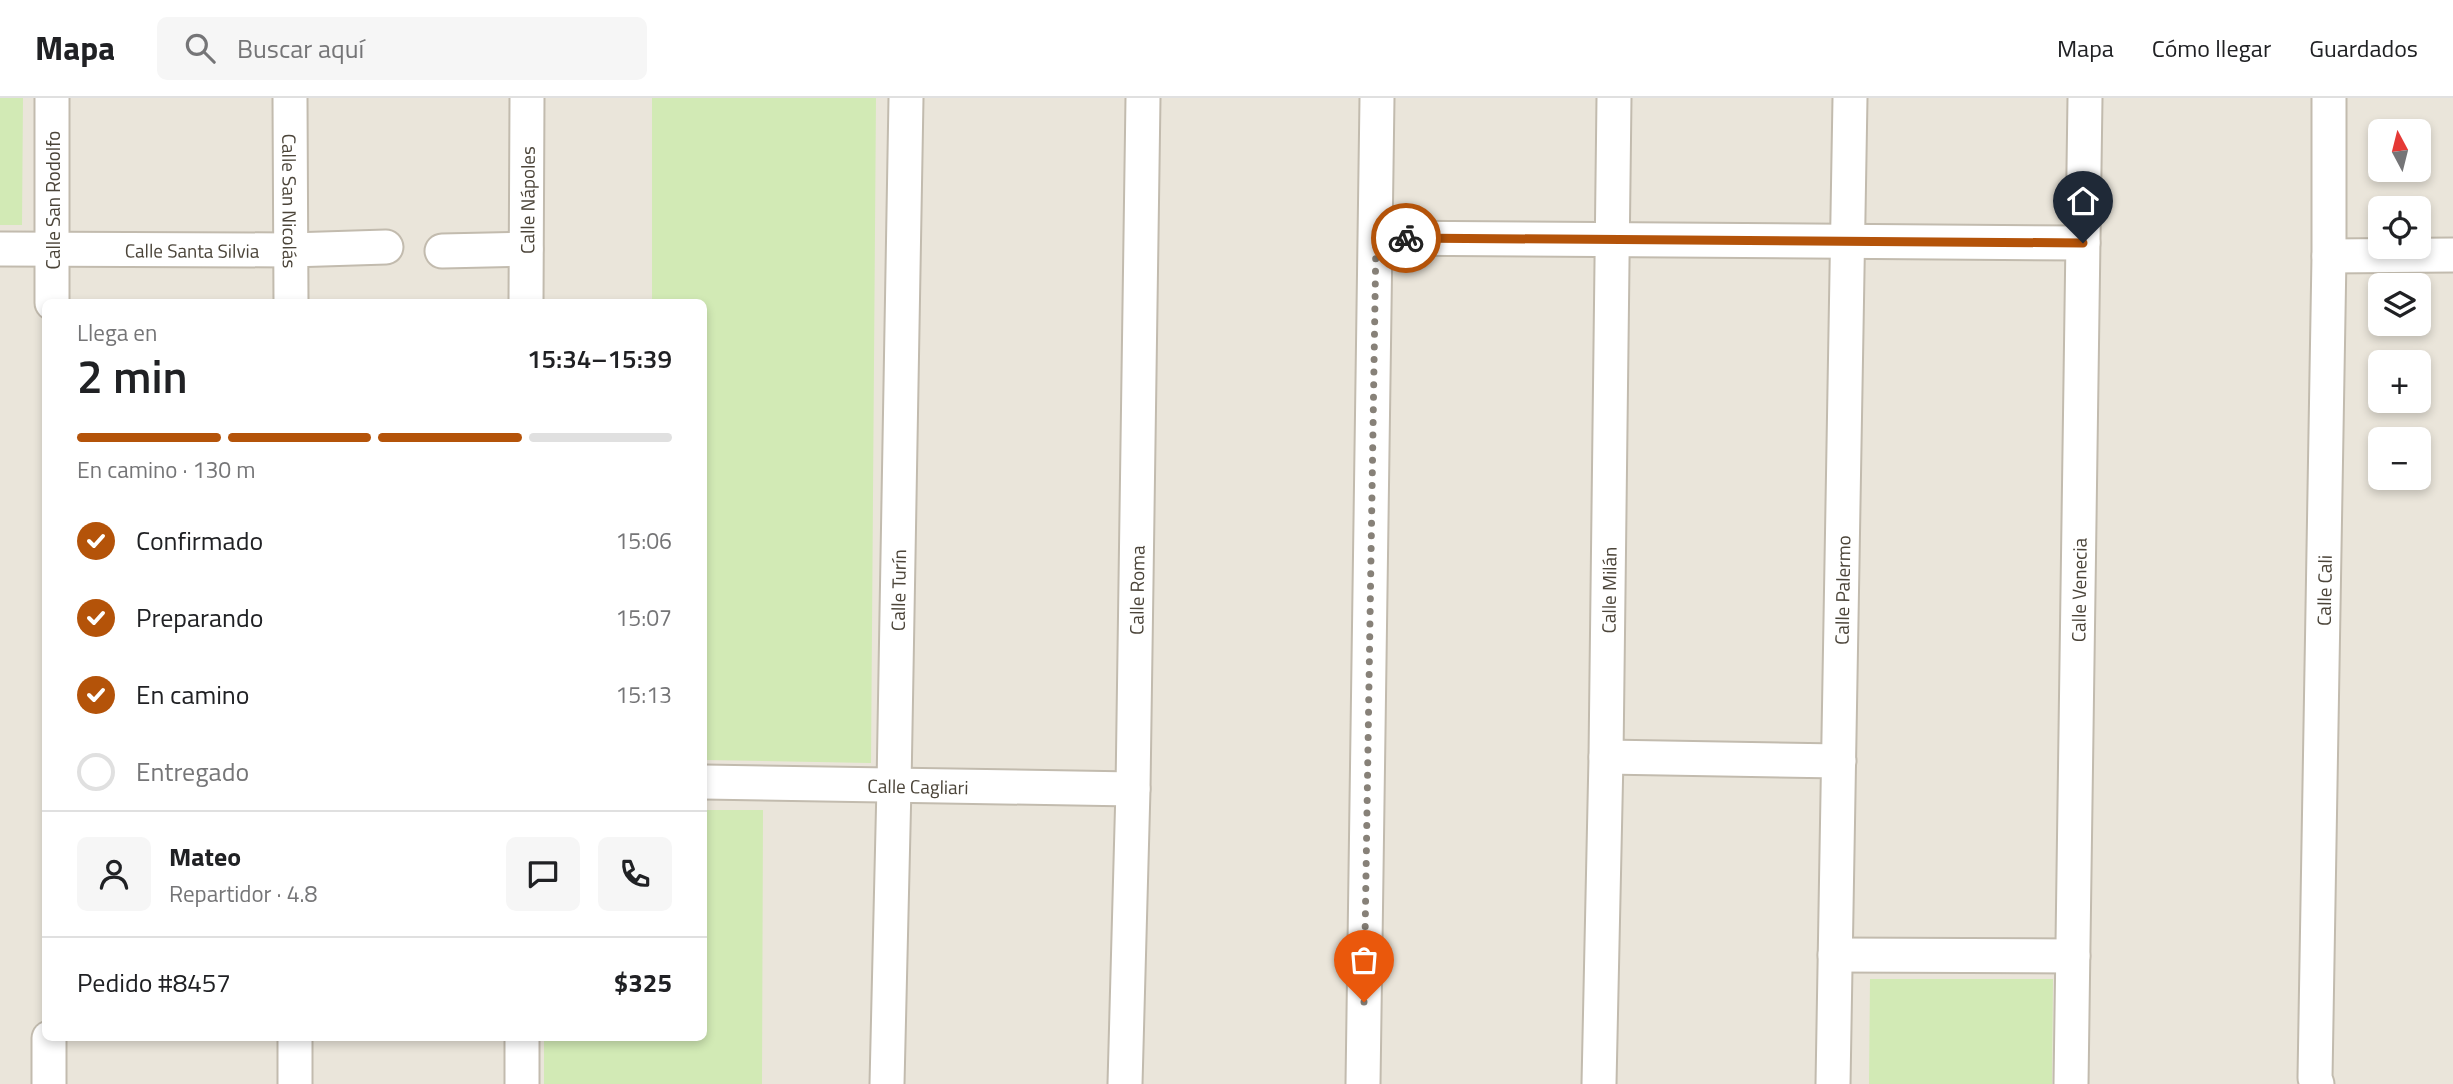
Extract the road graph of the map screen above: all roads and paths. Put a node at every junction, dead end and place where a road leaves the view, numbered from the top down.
1 (52, 98) edge
2 (290, 98) edge
3 (527, 98) edge
4 (906, 98) edge
5 (1143, 98) edge
6 (1377, 98) edge
7 (1614, 98) edge
8 (1850, 98) edge
9 (2085, 98) edge
10 (2329, 98) edge
11 (1376, 238) junction
12 (1613, 240) junction
13 (1848, 241) junction
14 (2083, 243) junction
15 (386, 247) dead end
16 (0, 249) edge
17 (526, 249) junction
18 (52, 250) junction
19 (291, 250) junction
20 (442, 251) dead end
21 (2453, 255) edge
22 (2329, 256) junction
23 (52, 299) edge
24 (292, 299) edge
25 (526, 299) edge
26 (1606, 757) junction
27 (1839, 761) junction
28 (707, 782) edge
29 (894, 786) junction
30 (1133, 789) junction
31 (1835, 955) junction
32 (2073, 956) junction
33 (49, 1041) edge
34 (295, 1041) edge
35 (522, 1041) edge
36 (49, 1084) edge
37 (295, 1084) edge
38 (522, 1084) edge
39 (887, 1084) edge
40 (1125, 1084) edge
41 (1363, 1084) edge
42 (1598, 1084) edge
43 (1833, 1084) edge
44 (2071, 1084) edge
45 (2317, 1084) edge

1 - 18 street, Calle San Rodolfo
2 - 19 street, Calle San Nicolás
3 - 17 street, Calle Nápoles
4 - 29 street, Calle Turín
5 - 30 street, Calle Roma
6 - 11 street
7 - 12 street, Calle Milán
8 - 13 street, Calle Palermo
9 - 14 street, Calle Venecia
10 - 22 street, Calle Cali
11 - 12 street
11 - 41 street
12 - 13 street
12 - 26 street, Calle Milán
13 - 14 street
13 - 27 street, Calle Palermo
14 - 32 street, Calle Venecia
15 - 19 street, Calle Santa Silvia
16 - 18 street, Calle Santa Silvia
17 - 20 street
17 - 25 street, Calle Nápoles
18 - 19 street, Calle Santa Silvia
18 - 23 street, Calle San Rodolfo
19 - 24 street, Calle San Nicolás
21 - 22 street
22 - 45 street, Calle Cali
26 - 27 street
26 - 42 street, Calle Milán
27 - 31 street, Calle Palermo
28 - 29 street, Calle Cagliari
29 - 30 street, Calle Cagliari
29 - 39 street, Calle Turín
30 - 40 street, Calle Roma
31 - 32 street
31 - 43 street, Calle Palermo
32 - 44 street, Calle Venecia
33 - 36 street
34 - 37 street
35 - 38 street

